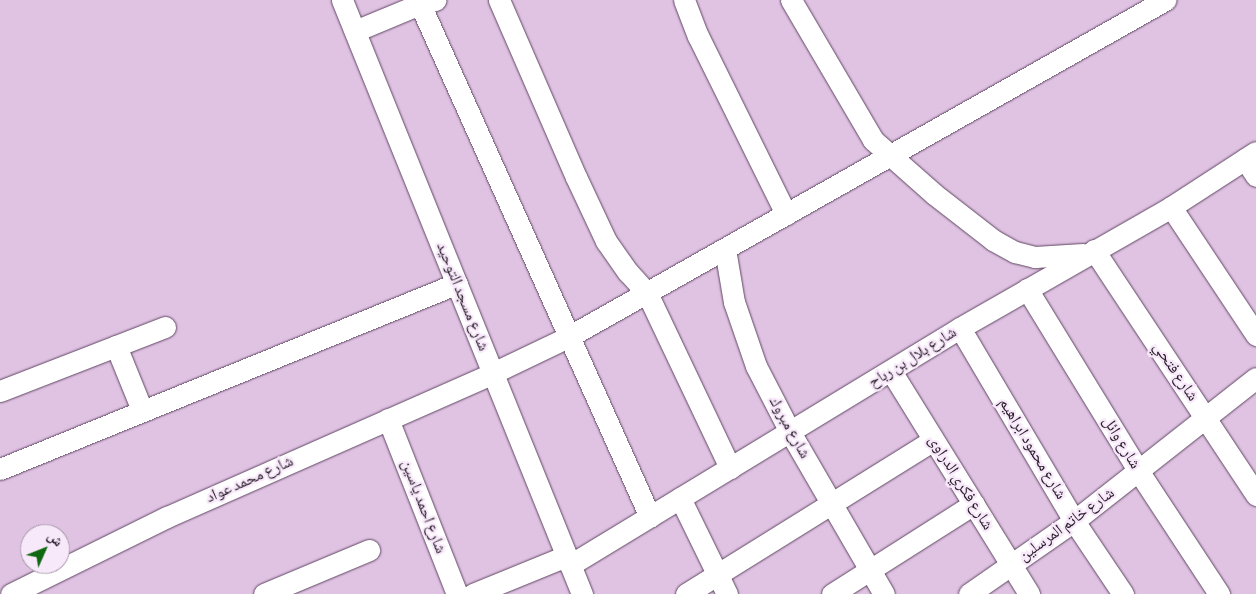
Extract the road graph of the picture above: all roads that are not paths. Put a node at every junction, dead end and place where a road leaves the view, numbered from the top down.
1 (342, 0) edge
2 (499, 0) edge
3 (684, 0) edge
4 (792, 0) edge
5 (1165, 0) edge
6 (428, 2) edge
7 (355, 31) junction
8 (891, 155) junction
9 (1252, 162) edge
10 (1171, 207) junction
11 (786, 214) junction
12 (725, 248) junction
13 (1090, 252) junction
14 (456, 283) junction
15 (1027, 289) junction
16 (647, 293) junction
17 (165, 327) dead end
18 (960, 328) junction
19 (1256, 335) edge
20 (568, 337) junction
21 (116, 346) junction
22 (891, 371) junction
23 (493, 373) junction
24 (1256, 378) edge
25 (0, 391) edge
26 (142, 410) junction
27 (1205, 418) junction
28 (388, 419) junction
29 (790, 432) junction
30 (934, 440) junction
31 (730, 468) junction
32 (0, 469) edge
33 (1139, 472) junction
34 (1256, 495) edge
35 (680, 498) junction
36 (832, 503) junction
37 (974, 504) junction
38 (650, 517) junction
39 (1074, 521) junction
40 (369, 550) dead end
41 (568, 560) junction
42 (1011, 565) junction
43 (870, 570) junction
44 (718, 574) junction
45 (11, 594) edge
46 (264, 594) edge
47 (457, 594) edge
48 (473, 594) edge
49 (582, 594) edge
50 (686, 594) edge
51 (727, 594) edge
52 (832, 594) edge
53 (884, 594) edge
54 (969, 594) edge
55 (1029, 594) edge
56 (1123, 594) edge
57 (1218, 594) edge

1 - 7 street, شارع مسجد التوحيد
2 - 16 street
3 - 11 street
4 - 8 street
5 - 8 street, شارع محمد عواد
6 - 7 street
6 - 20 street
7 - 14 street, شارع مسجد التوحيد
8 - 11 street, شارع محمد عواد
8 - 13 street
9 - 10 street, شارع بلال بن رباح
10 - 13 street, شارع بلال بن رباح
10 - 19 street
11 - 12 street, شارع محمد عواد
12 - 16 street, شارع محمد عواد
12 - 29 street, شارع مبروك
13 - 15 street, شارع بلال بن رباح
13 - 27 street, شارع فتحي
14 - 23 street, شارع مسجد التوحيد
14 - 26 street
15 - 18 street, شارع بلال بن رباح
15 - 33 street, شارع وائل
16 - 20 street, شارع محمد عواد
16 - 31 street
17 - 21 street
18 - 22 street, شارع بلال بن رباح
18 - 39 street, شارع محمود ابراهيم
20 - 23 street, شارع محمد عواد
20 - 38 street
21 - 25 street
21 - 26 street
22 - 29 street, شارع بلال بن رباح
22 - 30 street, شارع فكري الدراوى
23 - 28 street, شارع محمد عواد
23 - 41 street, شارع مسجد التوحيد
24 - 27 street, شارع خاتم المرسلين
26 - 32 street
27 - 33 street, شارع خاتم المرسلين
27 - 34 street, شارع فتحي
28 - 45 street, شارع محمد عواد
28 - 47 street, شارع احمد ياسين
29 - 31 street, شارع بلال بن رباح
29 - 36 street, شارع مبروك
30 - 36 street
30 - 37 street, شارع فكري الدراوى
31 - 35 street, شارع بلال بن رباح
33 - 39 street, شارع خاتم المرسلين
33 - 57 street, شارع وائل
35 - 38 street, شارع بلال بن رباح
35 - 44 street
36 - 43 street, شارع مبروك
36 - 44 street
37 - 42 street, شارع فكري الدراوى
37 - 43 street
38 - 41 street, شارع بلال بن رباح
39 - 42 street, شارع خاتم المرسلين
39 - 56 street, شارع محمود ابراهيم
40 - 46 street
41 - 48 street, شارع بلال بن رباح
41 - 49 street, شارع مسجد التوحيد
42 - 54 street, شارع خاتم المرسلين
42 - 55 street, شارع فكري الدراوى
43 - 52 street
43 - 53 street, شارع مبروك
44 - 50 street
44 - 51 street

